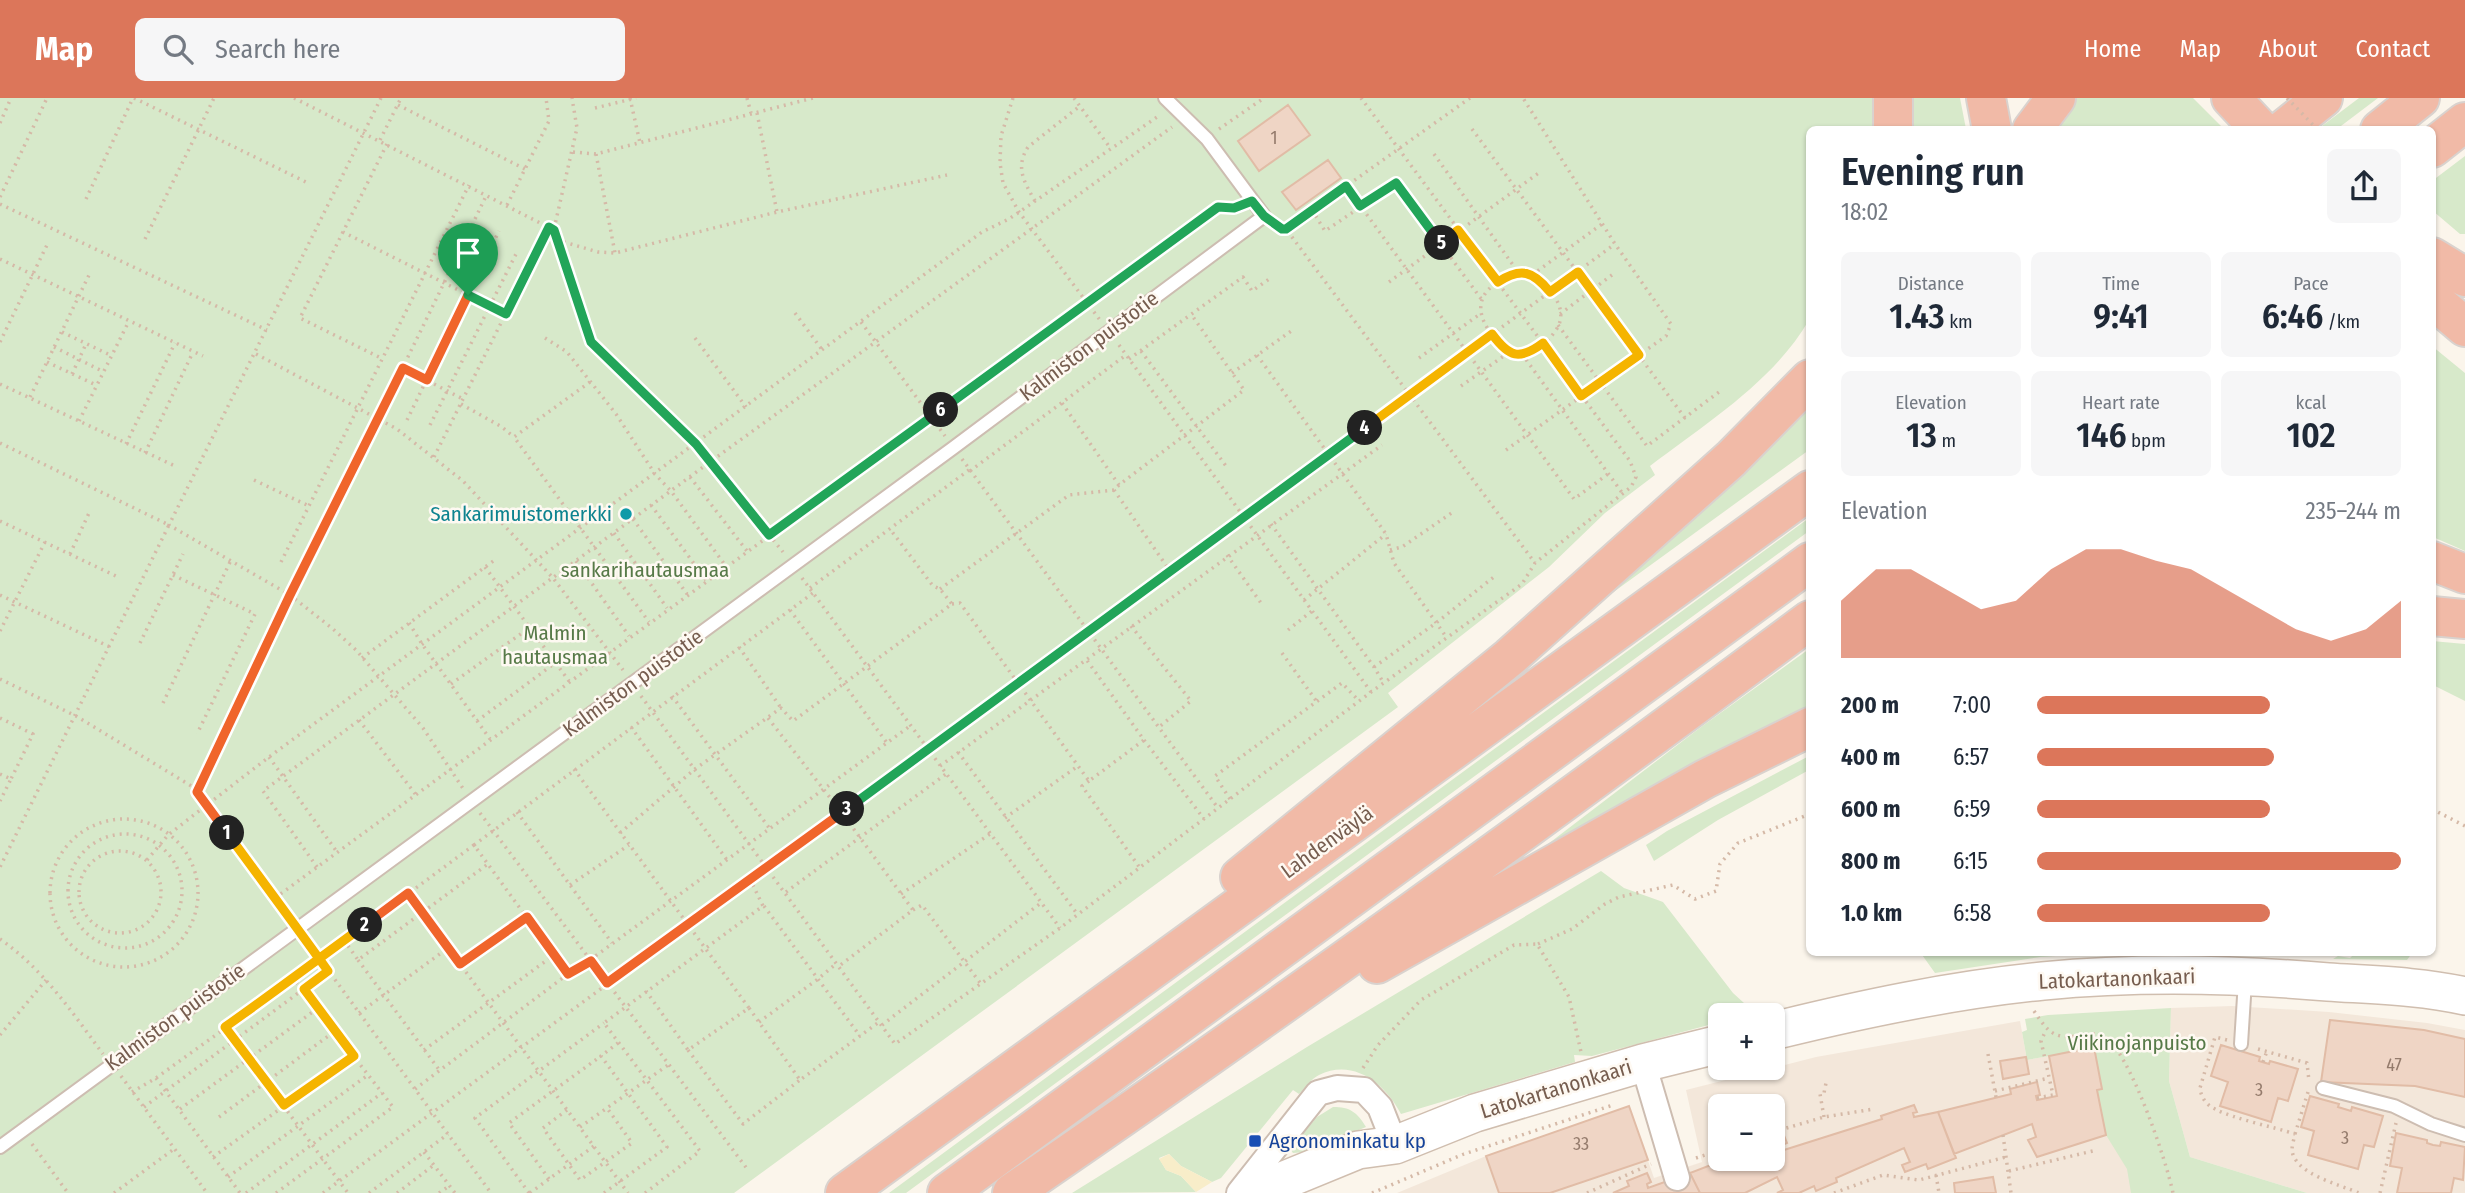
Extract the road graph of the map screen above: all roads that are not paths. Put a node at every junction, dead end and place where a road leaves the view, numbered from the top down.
1 (1893, 98) edge
2 (1986, 98) edge
3 (2056, 98) edge
4 (2231, 98) edge
5 (2323, 98) edge
6 (2420, 98) edge
7 (1169, 102) edge
8 (2465, 122) edge
9 (1893, 126) edge
10 (1991, 126) edge
11 (2035, 126) edge
12 (2257, 126) edge
13 (2288, 126) edge
14 (2385, 126) edge
15 (2436, 145) edge
16 (2436, 259) edge
17 (2465, 277) edge
18 (2436, 302) edge
19 (2465, 327) edge
20 (1806, 366) edge
21 (1806, 383) edge
22 (1731, 459) junction
23 (1806, 493) edge
24 (2436, 563) edge
25 (1806, 565) edge
26 (2465, 574) edge
27 (2436, 616) edge
28 (2465, 619) edge
29 (1806, 623) edge
30 (1806, 729) edge
31 (2245, 976) junction
32 (2465, 996) edge
33 (1785, 1028) edge
34 (2241, 1044) road end
35 (1708, 1047) edge
36 (1213, 1055) junction
37 (1024, 1062) junction
38 (1643, 1062) junction
39 (2314, 1088) road end
40 (2465, 1135) edge
41 (1395, 1144) junction
42 (0, 1147) edge
43 (1677, 1178) dead end
44 (845, 1193) edge
45 (947, 1193) edge
46 (1012, 1193) edge
47 (1239, 1193) edge
48 (1253, 1193) edge
49 (1317, 1193) edge

1 - 9 highway
2 - 10 highway
3 - 11 highway
4 - 12 highway
5 - 13 highway
6 - 14 highway
7 - 42 lane, Kalmiston puistotie
8 - 15 highway
16 - 17 highway
18 - 19 highway
20 - 22 highway
21 - 22 highway
22 - 37 highway
23 - 37 highway, Lahdenväylä
24 - 26 highway
25 - 45 highway
27 - 28 highway
29 - 36 highway
30 - 36 highway
31 - 32 street, Latokartanonkaari
31 - 33 street, Latokartanonkaari
31 - 34 lane
35 - 38 street, Latokartanonkaari
36 - 46 highway
37 - 44 highway, Lahdenväylä
38 - 41 street, Latokartanonkaari
38 - 43 street
39 - 40 lane
41 - 47 street
41 - 48 street, Latokartanonkaari
41 - 49 street, Latokartanonkaari

